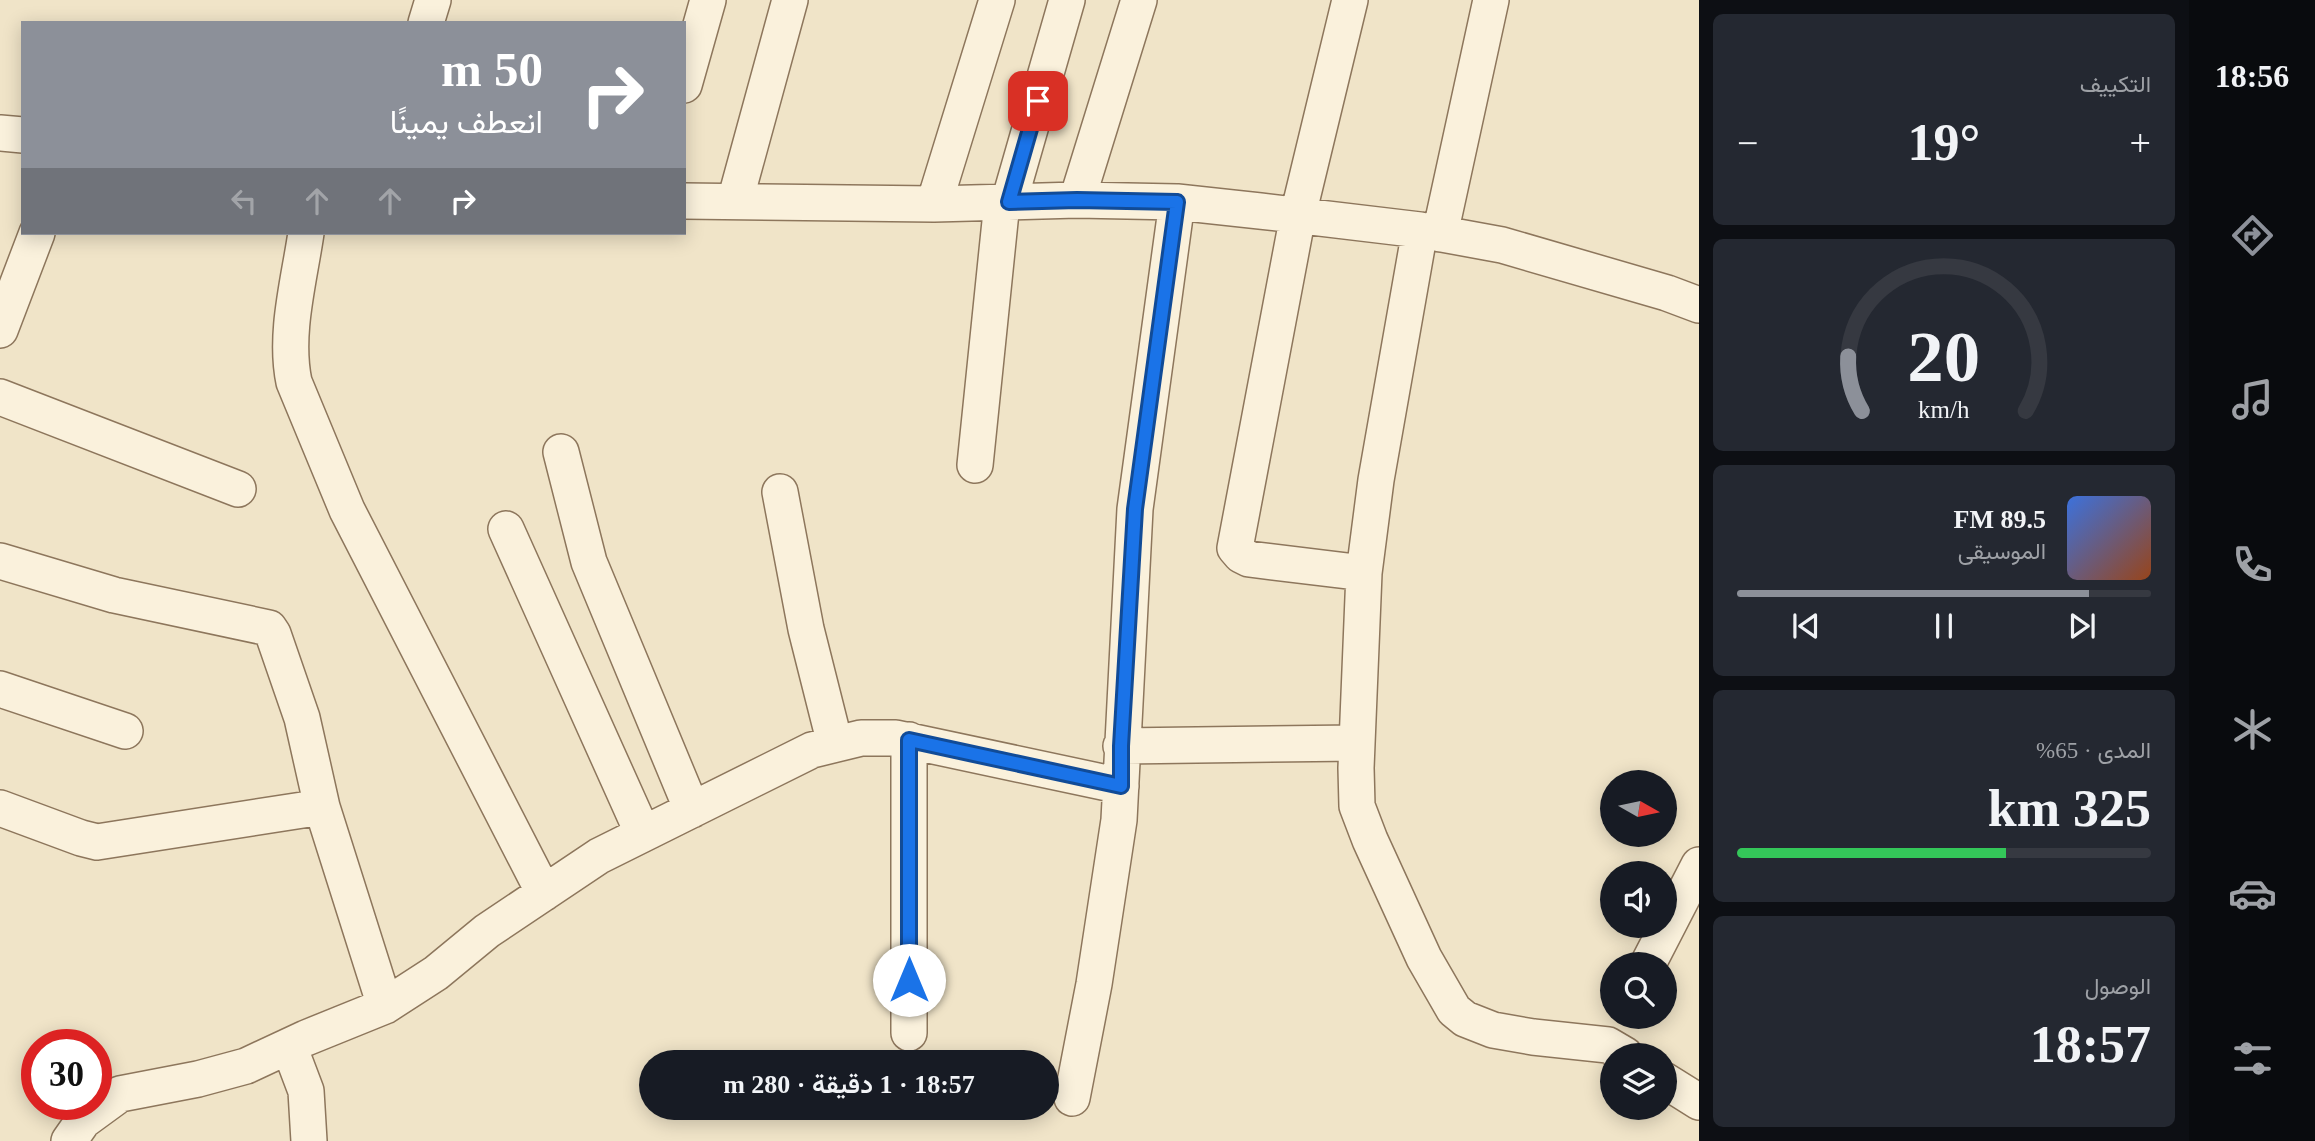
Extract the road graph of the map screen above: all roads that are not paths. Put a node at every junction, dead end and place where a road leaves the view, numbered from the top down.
1 (433, 0) edge
2 (708, 0) edge
3 (790, 0) edge
4 (997, 0) edge
5 (1067, 0) edge
6 (1139, 0) edge
7 (1350, 0) edge
8 (1492, 0) edge
9 (427, 21) edge
10 (686, 78) edge
11 (0, 133) edge
12 (21, 135) edge
13 (1077, 200) junction
14 (686, 201) edge
15 (735, 201) junction
16 (1006, 202) junction
17 (1177, 202) junction
18 (934, 204) junction
19 (1298, 215) junction
20 (1430, 232) junction
21 (36, 235) edge
22 (306, 235) edge
23 (1699, 304) edge
24 (4, 309) edge
25 (0, 397) edge
26 (561, 452) dead end
27 (975, 465) dead end
28 (238, 489) dead end
29 (780, 492) dead end
30 (506, 529) dead end
31 (0, 561) edge
32 (1364, 572) junction
33 (0, 689) edge
34 (125, 731) dead end
35 (909, 740) junction
36 (1357, 743) junction
37 (835, 744) junction
38 (1121, 746) junction
39 (1121, 786) junction
40 (322, 807) junction
41 (0, 808) edge
42 (692, 810) junction
43 (643, 834) junction
44 (1699, 864) edge
45 (544, 893) junction
46 (1654, 952) edge
47 (385, 1006) junction
48 (909, 1033) dead end
49 (1618, 1039) edge
50 (289, 1046) junction
51 (1677, 1088) edge
52 (1072, 1098) dead end
53 (1699, 1102) edge
54 (69, 1141) edge
55 (309, 1141) edge

1 - 9 street
2 - 10 street
3 - 15 street
4 - 18 street
5 - 16 street
6 - 13 street
7 - 19 street
8 - 20 street
11 - 12 street
13 - 16 street
13 - 17 street
14 - 15 street
15 - 18 street
16 - 18 street
16 - 27 street
17 - 19 street
17 - 38 street
19 - 20 street
19 - 32 street
20 - 23 street
20 - 32 street
21 - 24 street
22 - 45 street
25 - 28 street
26 - 42 street
29 - 37 street
30 - 43 street
31 - 40 street
32 - 36 street
33 - 34 street
35 - 37 street
35 - 39 street
35 - 48 street
36 - 38 street
36 - 49 street
37 - 42 street
38 - 39 street
39 - 52 street
40 - 41 street
40 - 47 street
42 - 43 street
43 - 45 street
44 - 46 street
45 - 47 street
47 - 50 street
50 - 54 street
50 - 55 street
51 - 53 street

